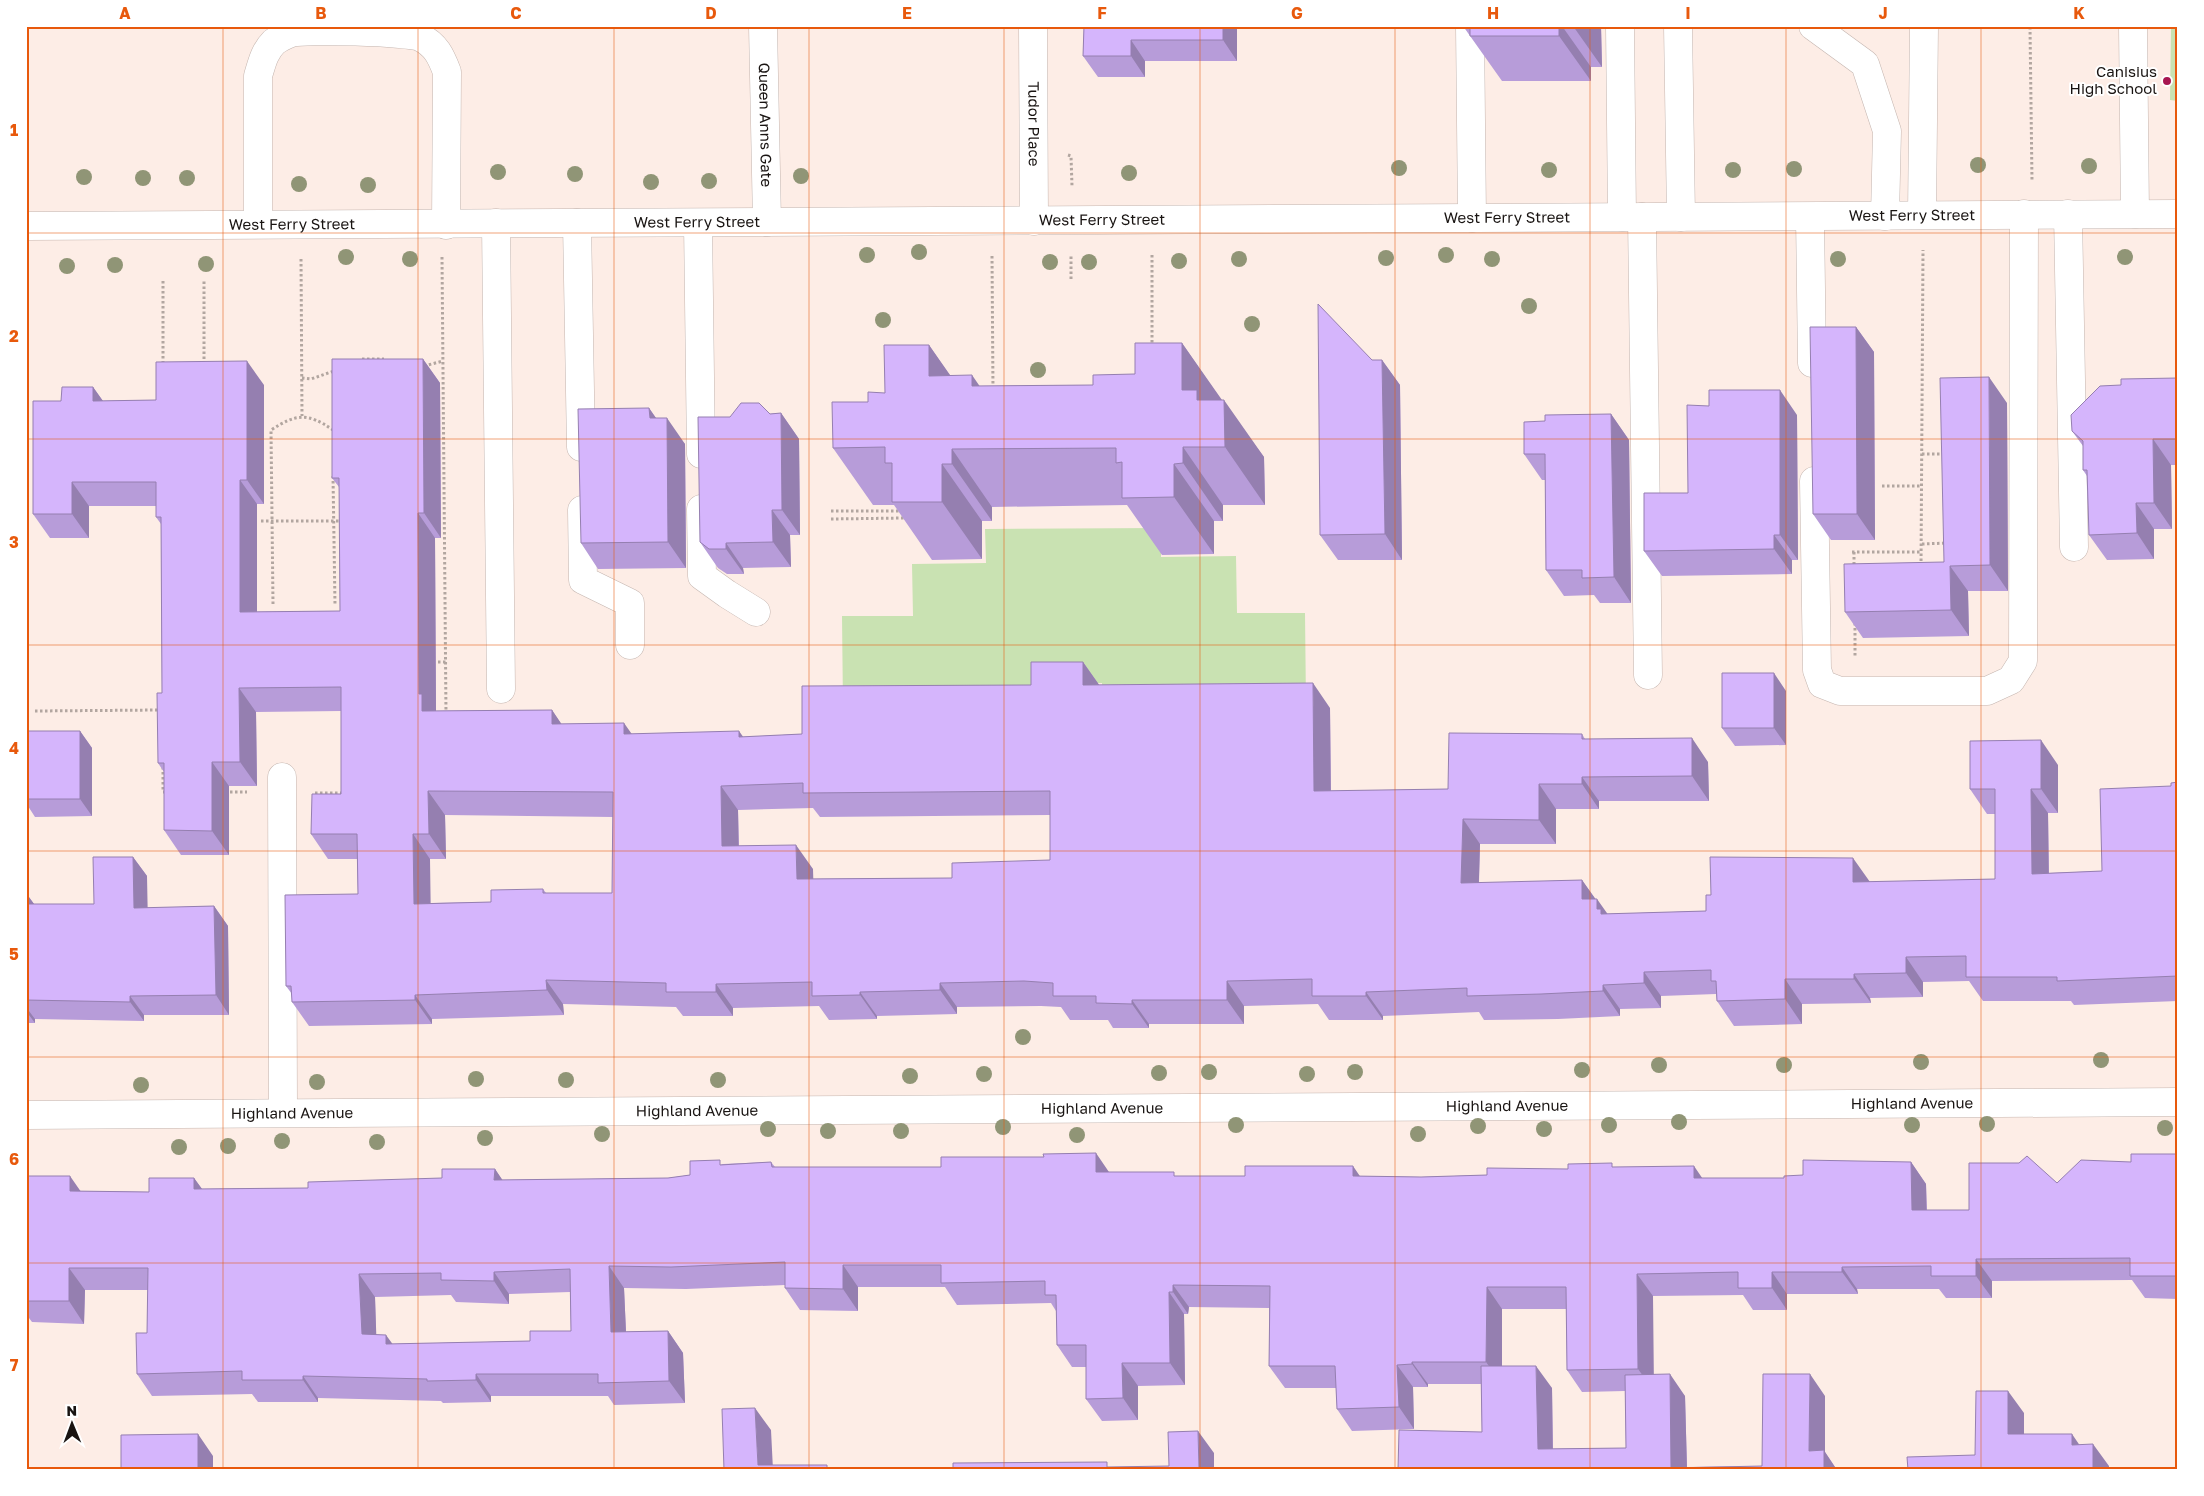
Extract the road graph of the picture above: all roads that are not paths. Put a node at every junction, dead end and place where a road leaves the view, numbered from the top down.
1 (763, 26) edge
2 (1034, 26) edge
3 (1470, 26) edge
4 (1620, 26) edge
5 (1678, 26) edge
6 (1813, 26) edge
7 (1924, 26) edge
8 (2134, 26) edge
9 (2024, 214) junction
10 (2068, 214) junction
11 (2135, 214) junction
12 (2178, 214) edge
13 (1922, 215) junction
14 (1885, 216) junction
15 (1632, 217) junction
16 (1681, 217) junction
17 (1810, 217) junction
18 (1472, 218) junction
19 (1034, 221) junction
20 (767, 222) junction
21 (577, 223) junction
22 (698, 223) junction
23 (258, 224) junction
24 (496, 224) junction
25 (446, 225) junction
26 (26, 226) edge
27 (1813, 389) edge
28 (1814, 456) edge
29 (2074, 547) dead end
30 (756, 612) dead end
31 (630, 645) dead end
32 (1648, 675) dead end
33 (501, 689) dead end
34 (282, 777) dead end
35 (2178, 1102) edge
36 (283, 1112) junction
37 (26, 1115) edge

1 - 20 street, Queen Anns Gate
2 - 19 street, Tudor Place
3 - 18 street
4 - 15 street
5 - 16 street
6 - 14 street
7 - 13 street
8 - 11 street
9 - 10 street, West Ferry Street
9 - 13 street, West Ferry Street
9 - 28 street
10 - 11 street, West Ferry Street
10 - 29 street
11 - 12 street, West Ferry Street
13 - 14 street, West Ferry Street
14 - 17 street, West Ferry Street
15 - 16 street, West Ferry Street
15 - 18 street, West Ferry Street
15 - 32 street
16 - 17 street, West Ferry Street
17 - 27 street
18 - 19 street, West Ferry Street
19 - 20 street, West Ferry Street
20 - 22 street, West Ferry Street
21 - 22 street, West Ferry Street
21 - 24 street, West Ferry Street
21 - 31 street
22 - 30 street
23 - 25 street, West Ferry Street
23 - 25 street
23 - 26 street, West Ferry Street
24 - 25 street, West Ferry Street
24 - 33 street
34 - 36 street
35 - 36 street, Highland Avenue
36 - 37 street, Highland Avenue

